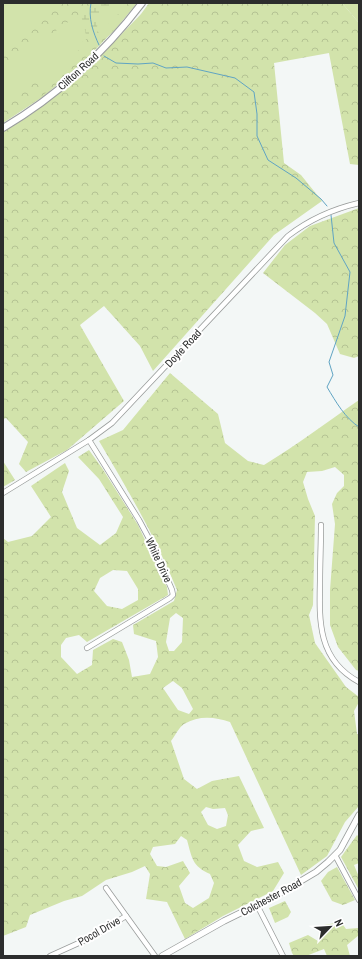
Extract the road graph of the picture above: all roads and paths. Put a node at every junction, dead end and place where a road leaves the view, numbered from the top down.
1 (142, 3) edge
2 (3, 128) edge
3 (359, 203) edge
4 (90, 440) junction
5 (3, 493) edge
6 (321, 526) dead end
7 (87, 648) dead end
8 (359, 682) edge
9 (359, 815) edge
10 (335, 855) junction
11 (106, 888) dead end
12 (359, 900) edge
13 (257, 905) junction
14 (126, 916) junction
15 (50, 956) edge
16 (155, 956) edge
17 (162, 956) edge
18 (283, 956) edge

1 - 2 main road, Clifton Road
3 - 4 street, Doyle Road
4 - 5 street, Doyle Road
4 - 7 street, White Drive
6 - 8 street
9 - 10 street, Colchester Road
10 - 12 street
10 - 13 street, Colchester Road
11 - 14 street
13 - 17 street, Colchester Road
13 - 18 street
14 - 15 street, Pocol Drive
14 - 16 street

